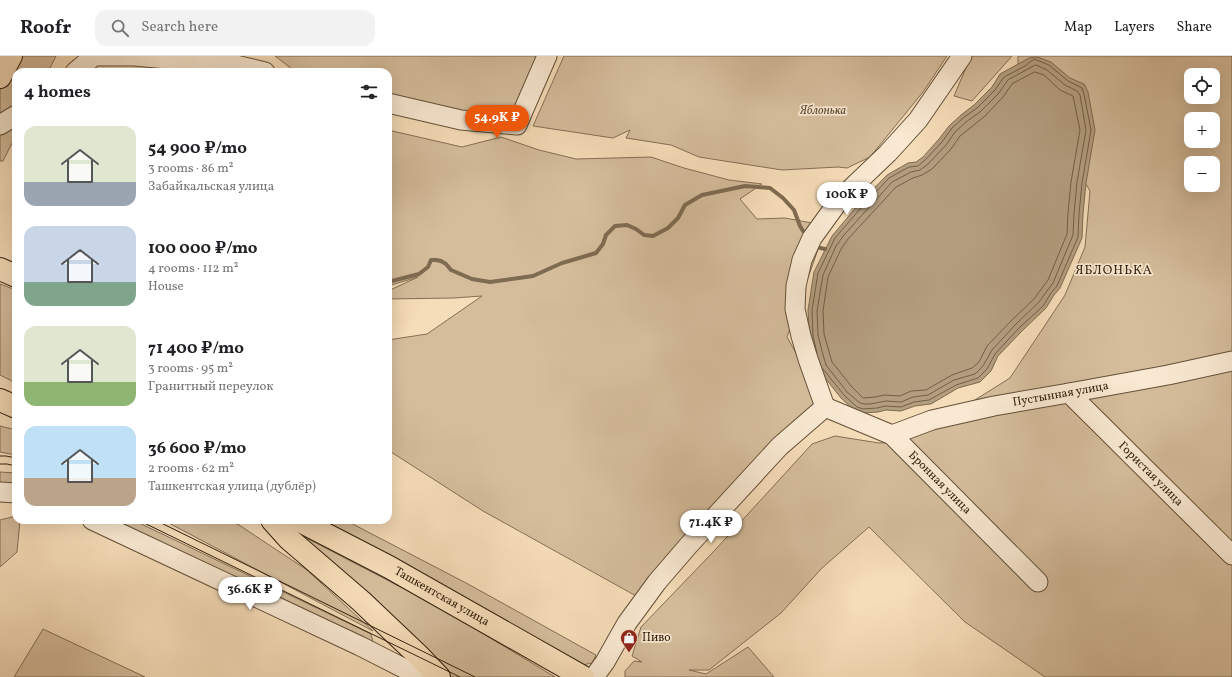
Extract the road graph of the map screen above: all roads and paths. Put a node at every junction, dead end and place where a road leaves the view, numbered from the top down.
1 (11, 56) edge
2 (547, 56) edge
3 (962, 56) edge
4 (80, 68) edge
5 (248, 68) edge
6 (0, 77) edge
7 (392, 104) edge
8 (12, 118) edge
9 (0, 125) edge
10 (0, 269) edge
11 (12, 274) edge
12 (1232, 361) edge
13 (1069, 394) junction
14 (0, 400) edge
15 (12, 405) edge
16 (825, 407) junction
17 (0, 418) edge
18 (12, 420) edge
19 (892, 435) junction
20 (101, 524) edge
21 (276, 524) edge
22 (306, 524) edge
23 (1232, 555) edge
24 (1038, 582) dead end
25 (421, 677) edge
26 (439, 677) edge
27 (583, 677) edge
28 (594, 677) edge

1 - 6 main road
2 - 7 street
3 - 16 street
4 - 5 street
8 - 9 street
10 - 11 main road
12 - 13 street, Пустынная улица
13 - 19 street, Пустынная улица
13 - 23 street, Гористая улица
14 - 15 main road
16 - 19 street, Бронная улица
16 - 28 street
17 - 18 main road
19 - 24 street, Бронная улица
20 - 25 street
21 - 26 main road
22 - 27 main road, Ташкентская улица

